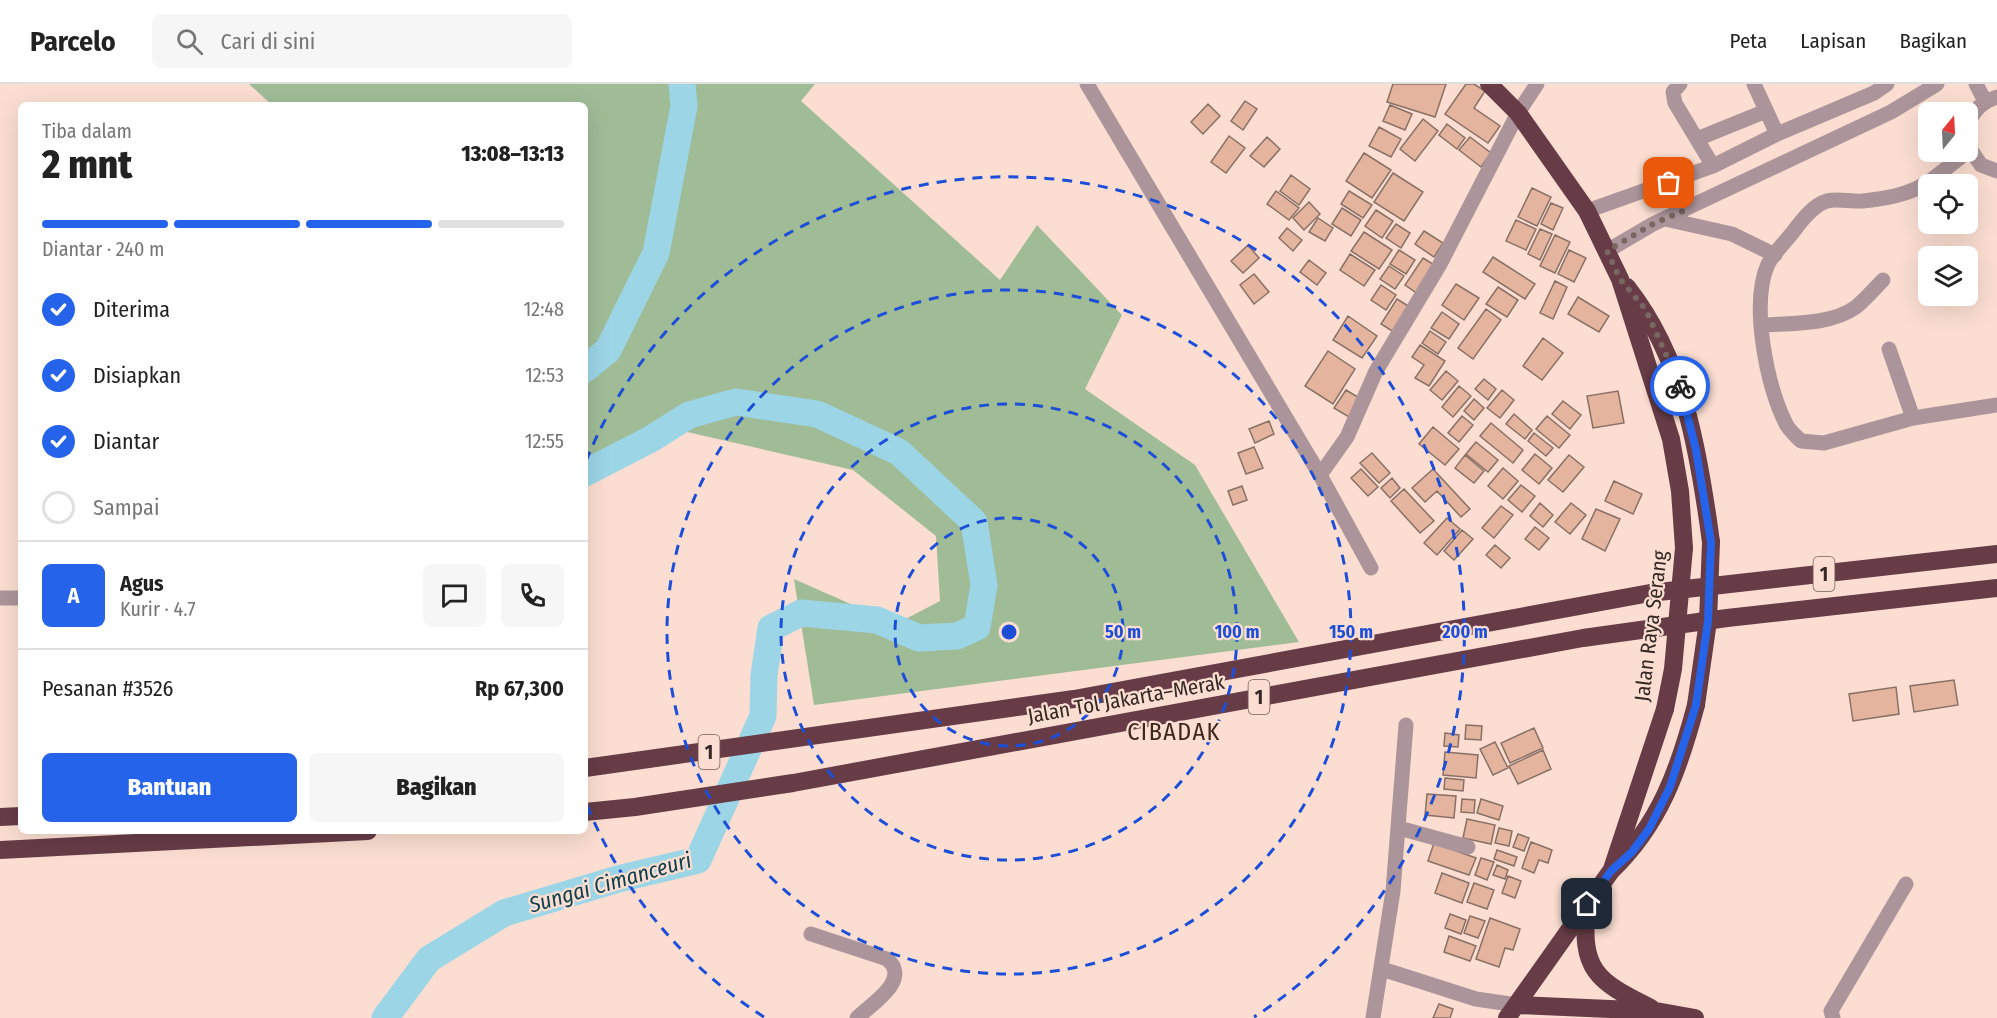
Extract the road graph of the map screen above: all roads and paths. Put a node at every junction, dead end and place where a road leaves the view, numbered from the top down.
1 (1087, 84) edge
2 (1489, 84) edge
3 (1537, 84) edge
4 (1680, 84) edge
5 (1754, 84) edge
6 (1887, 84) edge
7 (1937, 84) edge
8 (1976, 84) edge
9 (1991, 99) edge
10 (1978, 108) edge
11 (1766, 111) junction
12 (1518, 113) junction
13 (1777, 134) junction
14 (1697, 139) junction
15 (1954, 162) edge
16 (1978, 162) edge
17 (1713, 166) junction
18 (1997, 171) edge
19 (1669, 183) junction
20 (1587, 211) junction
21 (1683, 211) junction
22 (1665, 219) junction
23 (1607, 251) junction
24 (1775, 255) junction
25 (1620, 279) junction
26 (1883, 280) dead end
27 (1763, 325) junction
28 (1889, 349) dead end
29 (1997, 405) edge
30 (1913, 418) junction
31 (1320, 474) junction
32 (1997, 554) edge
33 (1371, 568) dead end
34 (1997, 588) edge
35 (0, 598) edge
36 (18, 598) edge
37 (1406, 725) dead end
38 (588, 768) edge
39 (588, 812) edge
40 (18, 816) edge
41 (0, 817) edge
42 (1399, 828) junction
43 (310, 834) edge
44 (1468, 847) dead end
45 (0, 850) edge
46 (1611, 871) junction
47 (1906, 884) dead end
48 (1587, 904) junction
49 (811, 934) dead end
50 (1382, 969) junction
51 (1512, 1011) edge
52 (1656, 1011) junction
53 (857, 1018) edge
54 (1374, 1018) edge
55 (1695, 1018) edge
56 (1833, 1018) edge

1 - 31 street
2 - 12 highway, Jalan Raya Serang
3 - 12 street
4 - 14 street
5 - 11 street
6 - 13 street
7 - 21 street
8 - 9 street
9 - 10 street
11 - 13 street
11 - 14 street
12 - 20 highway, Jalan Raya Serang
12 - 31 street
13 - 17 street
14 - 17 street
15 - 24 street
16 - 18 street
17 - 19 street
19 - 20 street
19 - 21 street
20 - 23 highway, Jalan Raya Serang
21 - 22 street
22 - 23 street
22 - 24 street
23 - 25 highway, Jalan Raya Serang
24 - 27 street
25 - 46 highway, Jalan Raya Serang, bridge
25 - 46 highway, Jalan Raya Serang, bridge
26 - 27 street
27 - 30 street
28 - 30 street
29 - 30 street
31 - 33 street
32 - 38 highway, Jalan Tol Jakarta–Merak / 1
34 - 39 highway, Jalan Tol Jakarta–Merak / 1
35 - 36 street
37 - 42 street
40 - 41 highway
42 - 44 street
42 - 50 street
43 - 45 highway
46 - 48 highway, Jalan Raya Serang
47 - 56 street
48 - 51 highway, Jalan Raya Serang
48 - 52 highway
49 - 53 street
50 - 51 street
50 - 54 street
51 - 52 highway
52 - 55 highway

